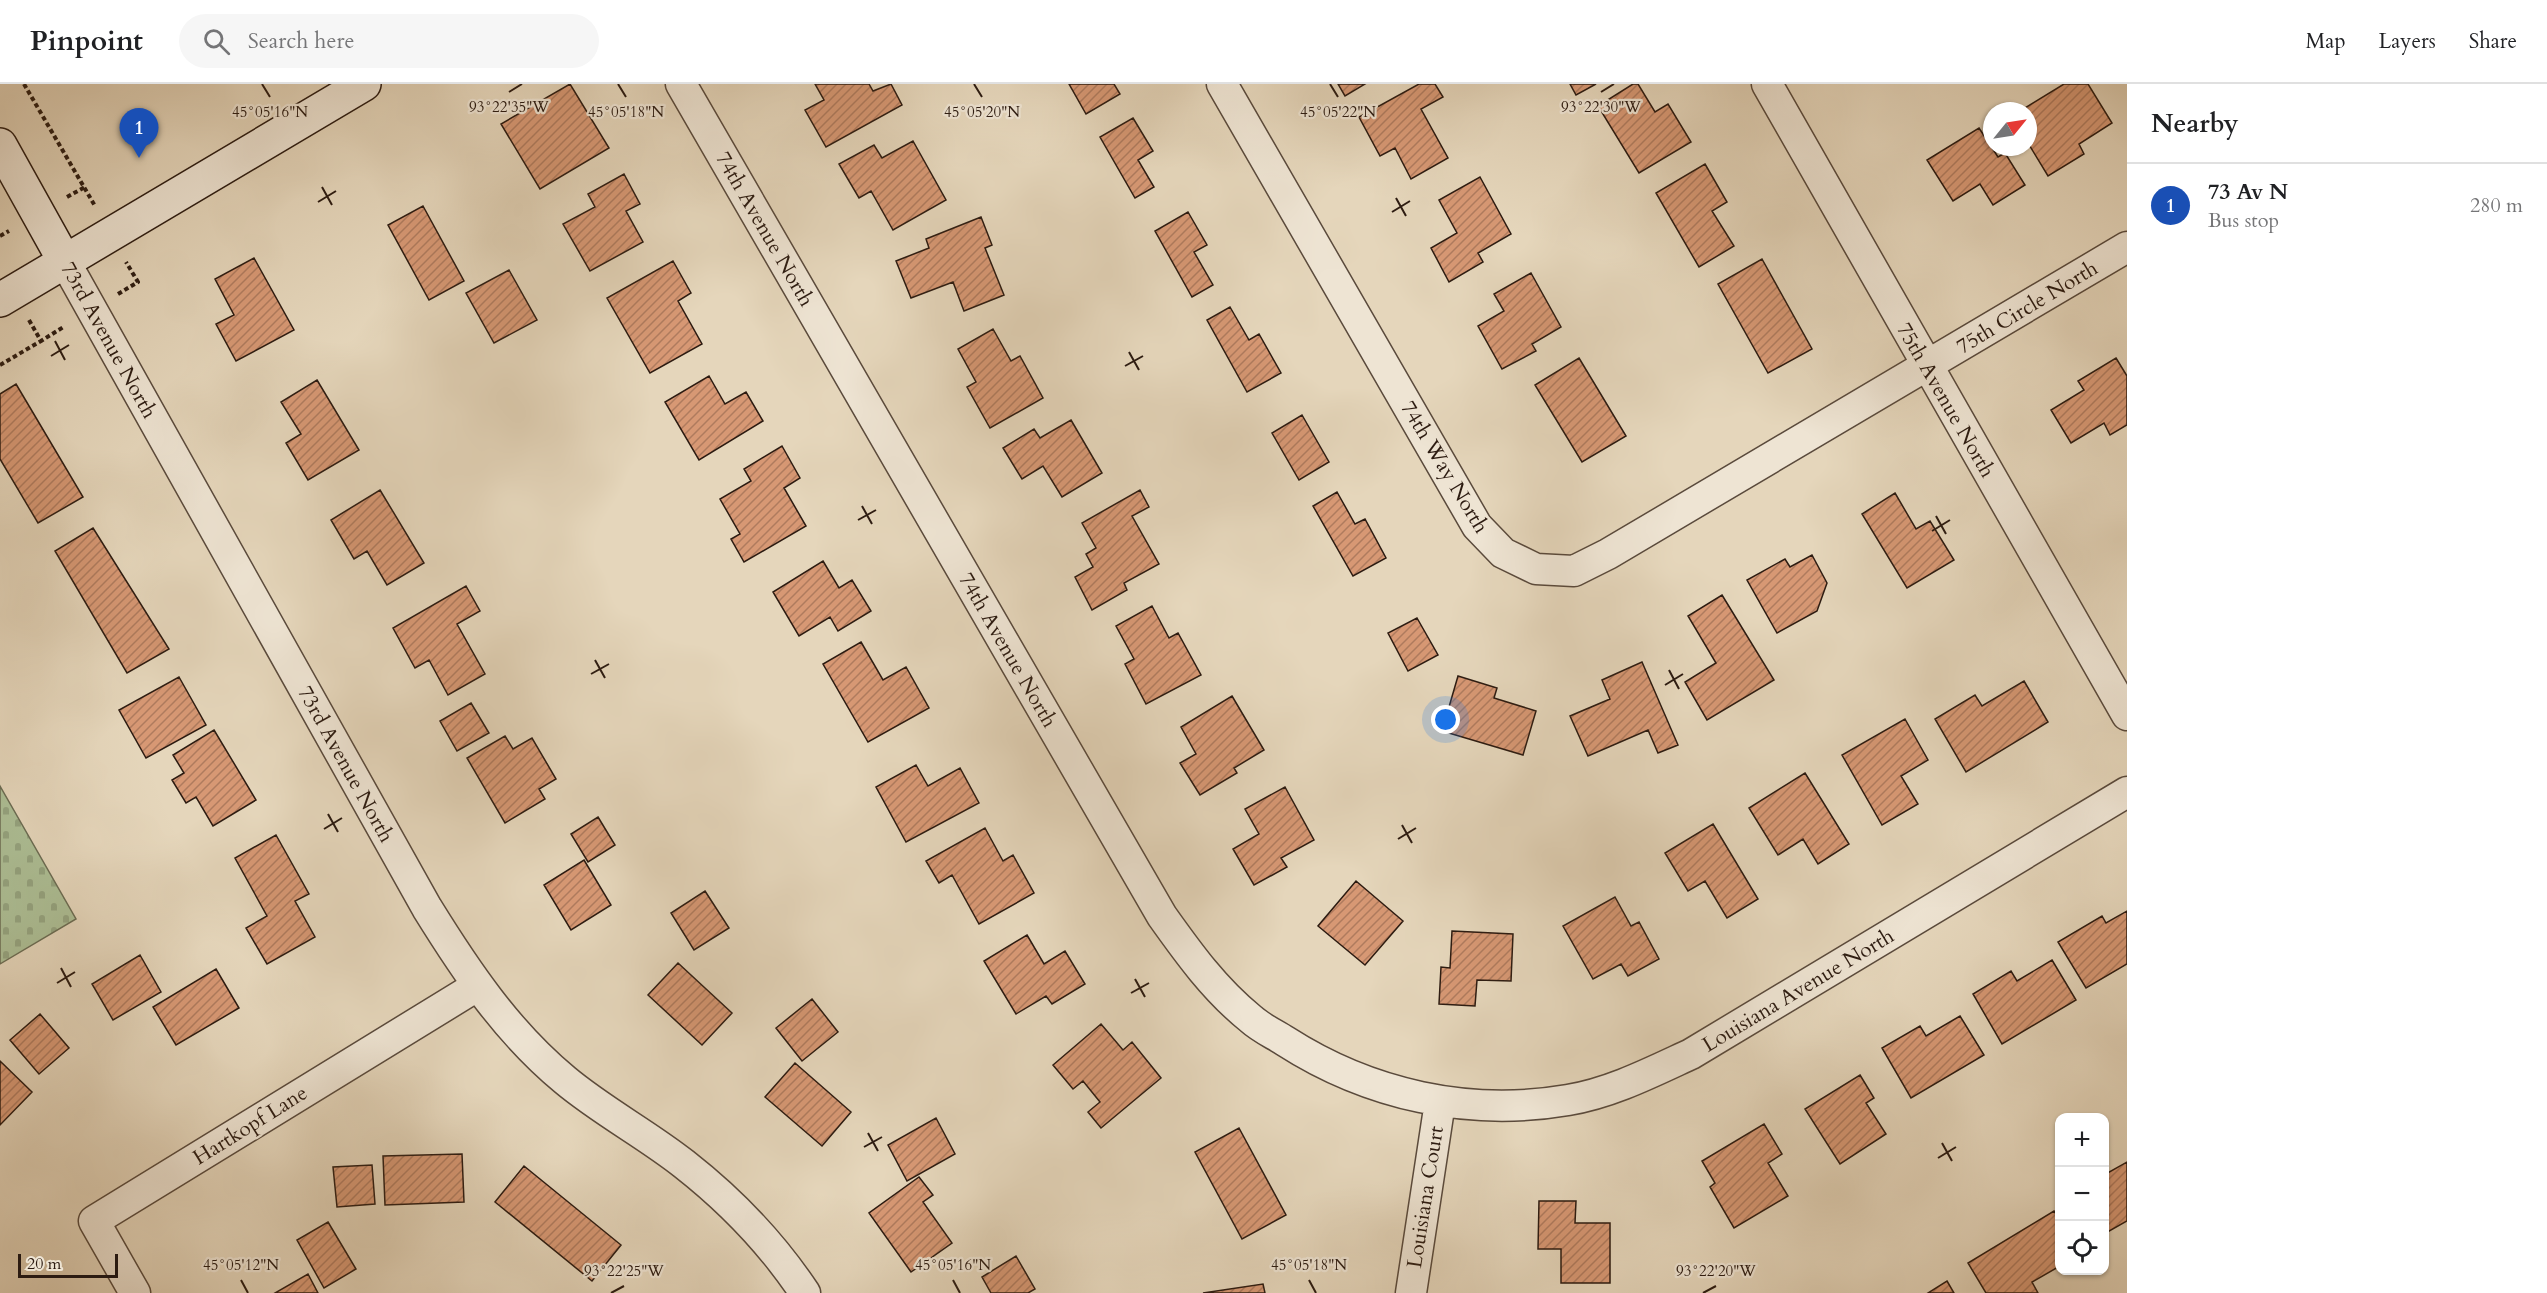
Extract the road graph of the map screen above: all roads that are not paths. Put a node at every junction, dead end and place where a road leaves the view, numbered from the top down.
1 (364, 84) edge
2 (681, 84) edge
3 (1222, 84) edge
4 (1767, 84) edge
5 (0, 145) edge
6 (2127, 247) edge
7 (64, 260) junction
8 (0, 300) edge
9 (1928, 367) junction
10 (2127, 715) edge
11 (2127, 792) edge
12 (477, 986) junction
13 (1440, 1102) junction
14 (135, 1293) edge
15 (805, 1293) edge
16 (1411, 1293) edge

1 - 7 street
2 - 13 street, 74th Avenue North
3 - 9 street, 74th Way North
4 - 9 street, 75th Avenue North
5 - 7 street, 73rd Avenue North
6 - 9 street, 75th Circle North
7 - 8 street
7 - 12 street, 73rd Avenue North
9 - 10 street, 75th Avenue North
11 - 13 street, Louisiana Avenue North
12 - 14 street, Hartkopf Lane
12 - 15 street, 73rd Avenue North
13 - 16 street, Louisiana Court

